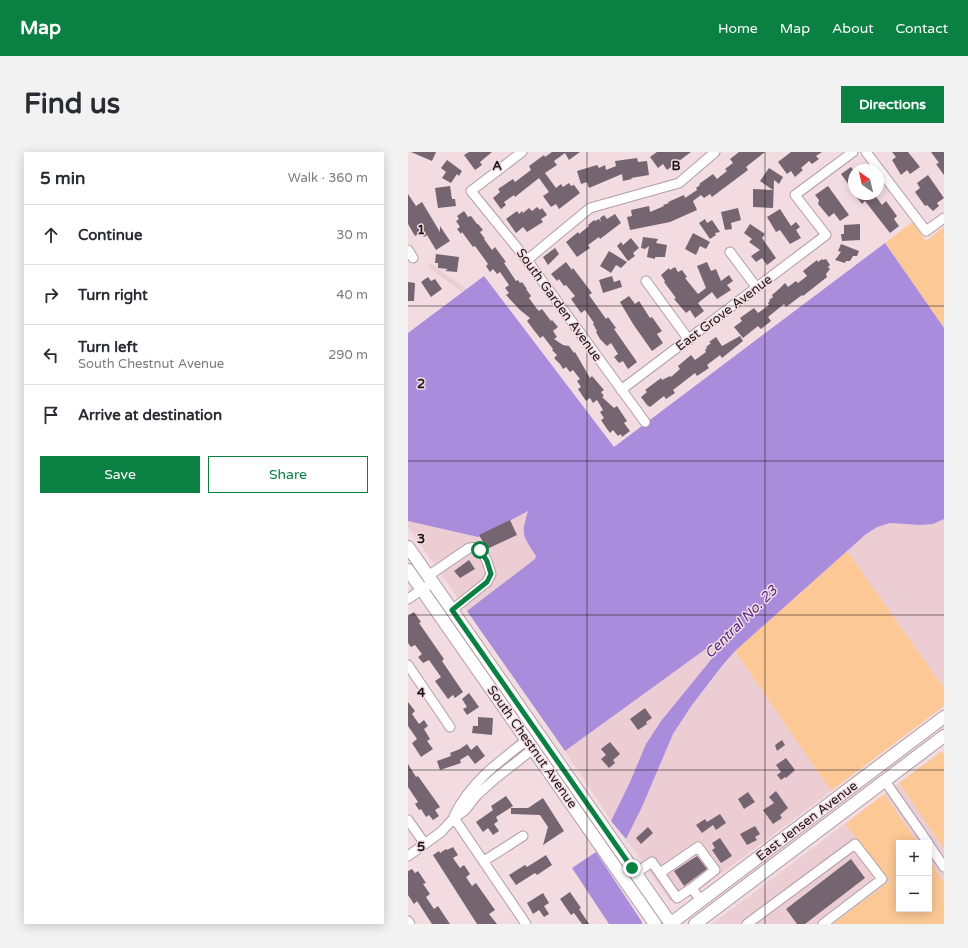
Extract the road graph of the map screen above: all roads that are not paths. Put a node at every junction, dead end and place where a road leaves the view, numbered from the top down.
1 (522, 152) edge
2 (715, 152) edge
3 (853, 152) edge
4 (866, 152) edge
5 (944, 218) edge
6 (730, 252) dead end
7 (527, 260) junction
8 (646, 281) dead end
9 (757, 288) junction
10 (689, 340) junction
11 (621, 390) junction
12 (645, 422) dead end
13 (408, 547) edge
14 (408, 571) edge
15 (430, 579) junction
16 (422, 590) junction
17 (408, 599) edge
18 (452, 610) junction
19 (408, 666) edge
20 (944, 717) edge
21 (450, 727) dead end
22 (942, 740) edge
23 (530, 744) junction
24 (885, 781) junction
25 (454, 818) junction
26 (408, 820) edge
27 (523, 836) dead end
28 (925, 840) edge
29 (425, 844) junction
30 (932, 850) edge
31 (408, 856) edge
32 (484, 861) junction
33 (944, 867) edge
34 (715, 870) junction
35 (636, 873) junction
36 (660, 873) junction
37 (724, 883) junction
38 (692, 888) junction
39 (701, 901) junction
40 (408, 921) edge
41 (410, 924) edge
42 (526, 924) edge
43 (655, 924) edge
44 (670, 924) edge
45 (695, 924) edge
46 (747, 924) edge
47 (823, 924) edge

1 - 7 street, South Garden Avenue
2 - 7 street
3 - 9 street, East Grove Avenue
4 - 5 street
6 - 9 street
7 - 11 street, South Garden Avenue
8 - 10 street
9 - 10 street, East Grove Avenue
10 - 11 street, East Grove Avenue
11 - 12 street, South Garden Avenue
13 - 15 main road, South Chestnut Avenue
14 - 16 main road, South Chestnut Avenue
15 - 16 street
15 - 18 main road, South Chestnut Avenue
15 - 18 street
16 - 17 street
16 - 23 main road, South Chestnut Avenue
18 - 35 main road, South Chestnut Avenue
19 - 21 street
20 - 37 main road, East Jensen Avenue
22 - 24 main road, East Jensen Avenue
23 - 25 street
23 - 43 main road, South Chestnut Avenue
24 - 28 street
24 - 45 main road, East Jensen Avenue
25 - 29 street
25 - 32 street
26 - 29 street
27 - 32 street
29 - 31 street
30 - 33 street
32 - 42 street
34 - 36 street
34 - 37 street
34 - 38 street
35 - 36 street
35 - 44 main road, South Chestnut Avenue
36 - 38 street
37 - 39 main road, East Jensen Avenue
38 - 39 street
39 - 44 main road, East Jensen Avenue
40 - 41 street
46 - 47 street

